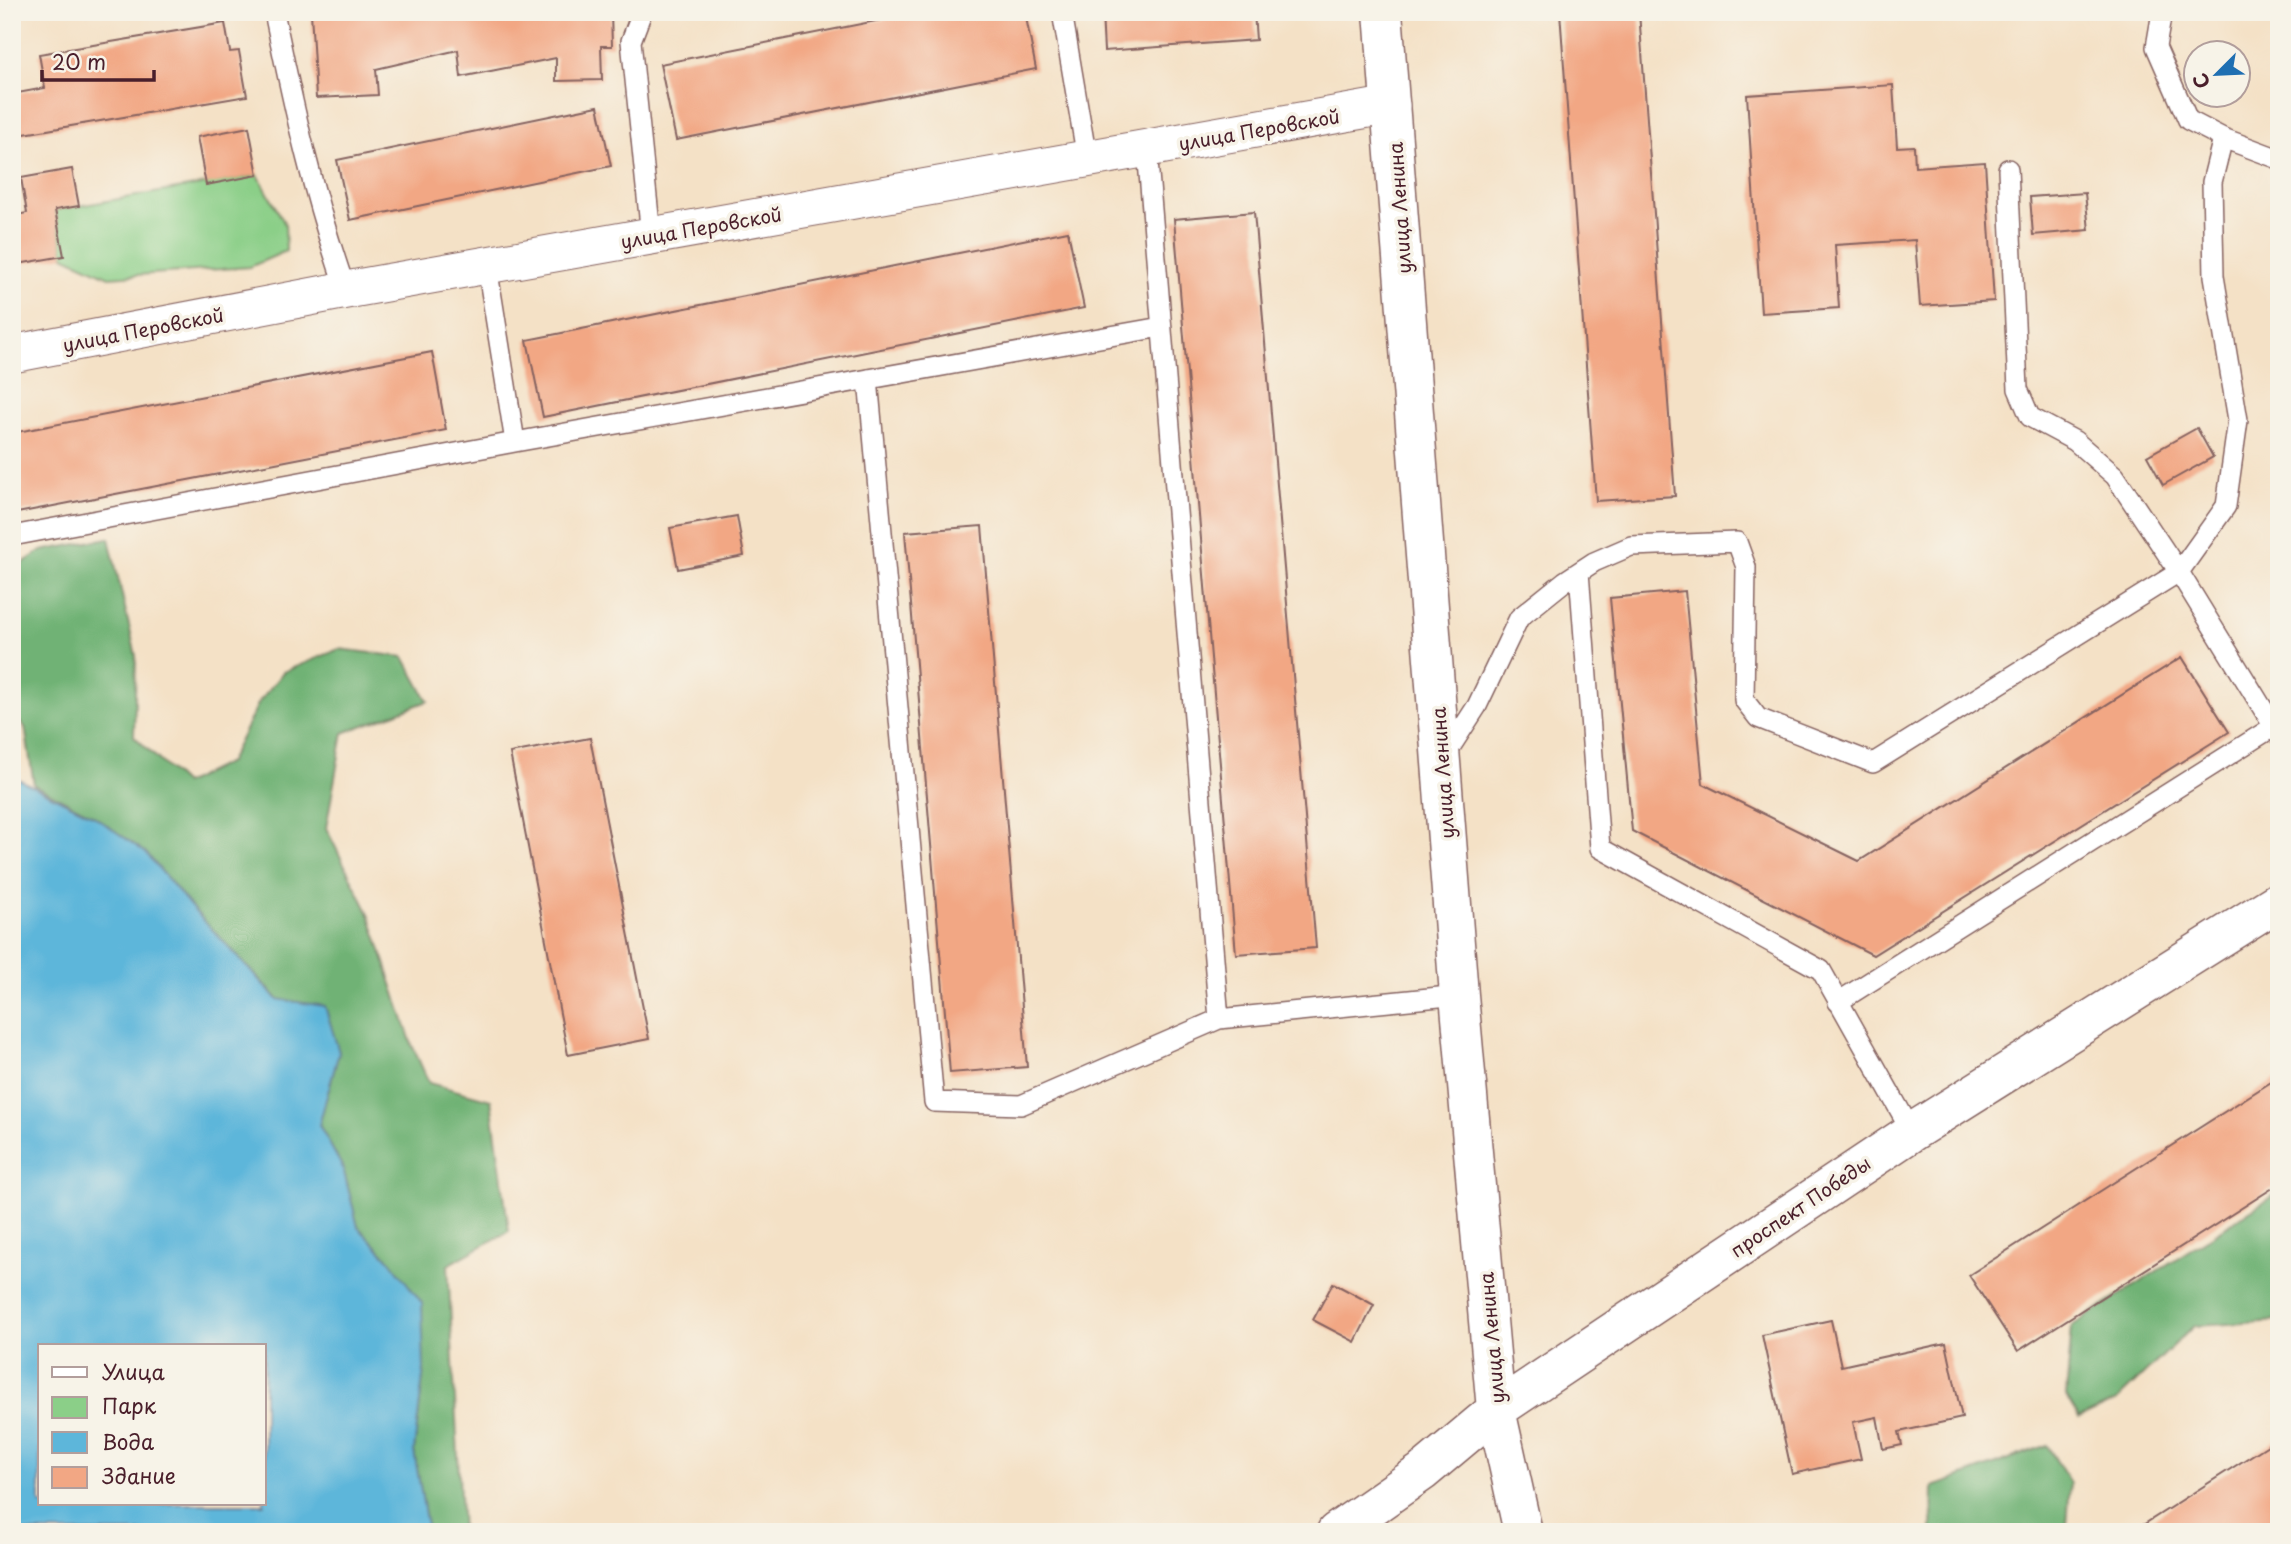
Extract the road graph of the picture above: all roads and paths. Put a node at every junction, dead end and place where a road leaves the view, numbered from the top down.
1 (274, 12) edge
2 (642, 12) edge
3 (1062, 12) edge
4 (1383, 12) edge
5 (2162, 12) edge
6 (1391, 105) junction
7 (2223, 138) junction
8 (1147, 149) junction
9 (1087, 159) junction
10 (2279, 159) edge
11 (2008, 169) dead end
12 (650, 236) junction
13 (487, 266) junction
14 (346, 290) junction
15 (1161, 327) junction
16 (12, 354) edge
17 (868, 379) junction
18 (515, 442) junction
19 (12, 536) edge
20 (1579, 572) junction
21 (2179, 572) junction
22 (2276, 731) edge
23 (1441, 761) junction
24 (2279, 901) edge
25 (1459, 995) junction
26 (1838, 1002) junction
27 (1219, 1019) junction
28 (1912, 1132) junction
29 (1496, 1410) junction
30 (1336, 1532) edge
31 (1523, 1532) edge

1 - 14 lane
2 - 12 lane
3 - 9 lane
4 - 6 street, улица Ленина
5 - 7 lane
6 - 8 street, улица Перовской
6 - 23 street, улица Ленина
7 - 10 lane
7 - 21 lane
8 - 9 street, улица Перовской
8 - 15 lane
9 - 12 street, улица Перовской
11 - 21 lane
12 - 13 street, улица Перовской
13 - 14 street, улица Перовской
13 - 18 lane
14 - 16 street, улица Перовской
15 - 17 lane
15 - 27 lane
17 - 18 lane
17 - 27 lane
18 - 19 lane
20 - 21 lane
20 - 23 lane
20 - 26 lane
21 - 22 lane
22 - 26 lane
23 - 25 street, улица Ленина
24 - 28 street, проспект Победы
25 - 27 lane
25 - 29 street, улица Ленина
26 - 28 lane
28 - 29 street, проспект Победы
29 - 30 street, проспект Победы
29 - 31 street, улица Ленина

